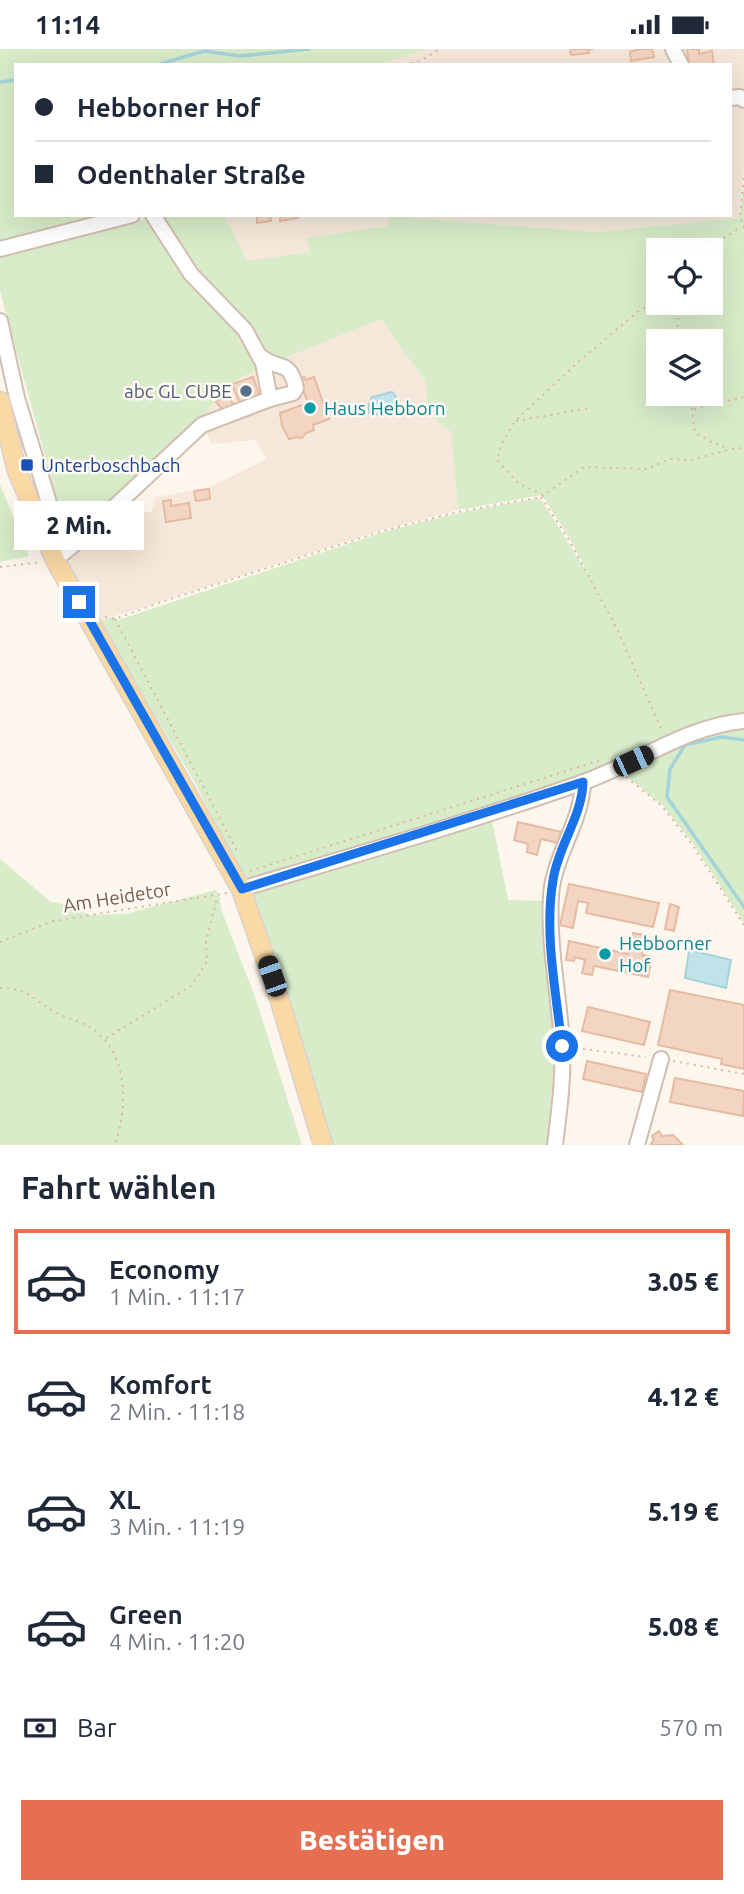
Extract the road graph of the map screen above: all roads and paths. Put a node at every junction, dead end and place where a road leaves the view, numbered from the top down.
1 (440, 49) edge
2 (412, 63) edge
3 (744, 178) edge
4 (124, 217) edge
5 (154, 217) edge
6 (743, 227) edge
7 (723, 239) edge
8 (0, 249) edge
9 (646, 307) edge
10 (0, 321) edge
11 (260, 356) junction
12 (744, 397) edge
13 (270, 399) junction
14 (0, 401) edge
15 (692, 406) edge
16 (590, 408) dead end
17 (693, 410) junction
18 (515, 421) junction
19 (744, 448) edge
20 (731, 449) junction
21 (543, 496) junction
22 (60, 556) junction
23 (0, 567) edge
24 (744, 721) edge
25 (668, 744) junction
26 (616, 769) junction
27 (583, 782) junction
28 (242, 860) dead end
29 (248, 872) dead end
30 (242, 889) junction
31 (218, 896) junction
32 (744, 925) edge
33 (0, 942) edge
34 (0, 988) edge
35 (106, 1039) junction
36 (661, 1059) dead end
37 (115, 1145) edge
38 (323, 1145) edge
39 (555, 1145) edge
40 (637, 1145) edge

1 - 2 path
3 - 6 path
4 - 8 street
5 - 11 street
6 - 7 path
9 - 18 path
10 - 22 street
11 - 13 street
11 - 13 street
12 - 17 path
13 - 22 street
14 - 22 main road
15 - 17 path
16 - 18 path
17 - 20 path
18 - 21 path
19 - 20 path
20 - 21 path
21 - 25 path
21 - 28 path
22 - 23 path
22 - 30 main road
24 - 25 street
25 - 26 street
26 - 27 street
26 - 29 path
26 - 32 path
27 - 30 street
27 - 39 street
30 - 31 path, Am Heidetor
30 - 38 main road
31 - 33 path, Am Heidetor
31 - 35 path
34 - 35 path
35 - 37 path
36 - 40 street

